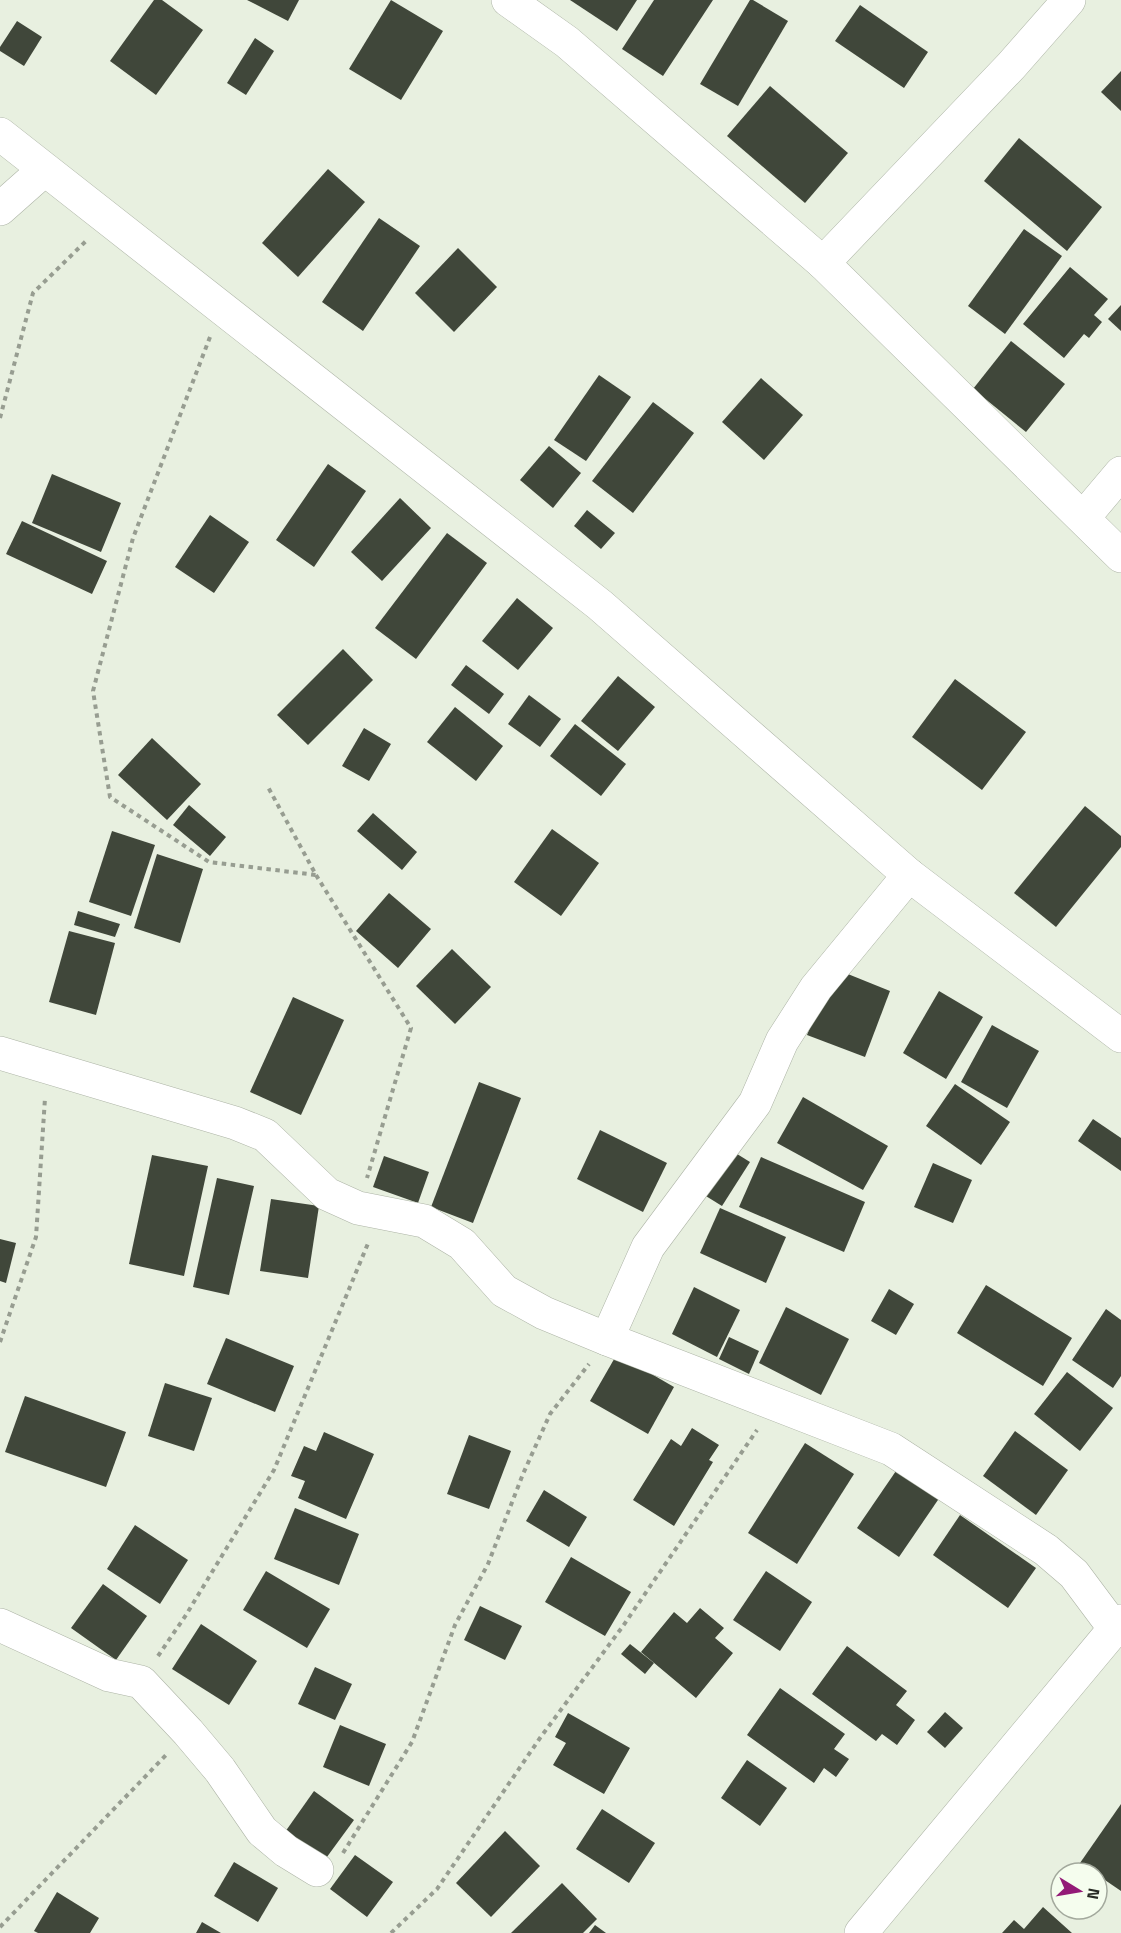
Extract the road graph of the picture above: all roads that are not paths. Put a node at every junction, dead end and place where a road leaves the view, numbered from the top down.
1 (508, 0) edge
2 (1069, 0) edge
3 (0, 134) edge
4 (44, 170) junction
5 (0, 209) edge
6 (823, 263) junction
7 (1121, 473) edge
8 (1083, 518) junction
9 (1121, 556) edge
10 (909, 874) junction
11 (1121, 1036) edge
12 (0, 1053) edge
13 (607, 1339) junction
14 (0, 1625) edge
15 (1118, 1625) edge
16 (317, 1870) road end
17 (861, 1933) edge

1 - 6 street
2 - 6 street
3 - 4 street
4 - 5 street
4 - 10 street
6 - 8 street
7 - 8 street
8 - 9 street
10 - 11 street
10 - 13 street
12 - 13 street
13 - 15 street
14 - 16 street
15 - 17 street

